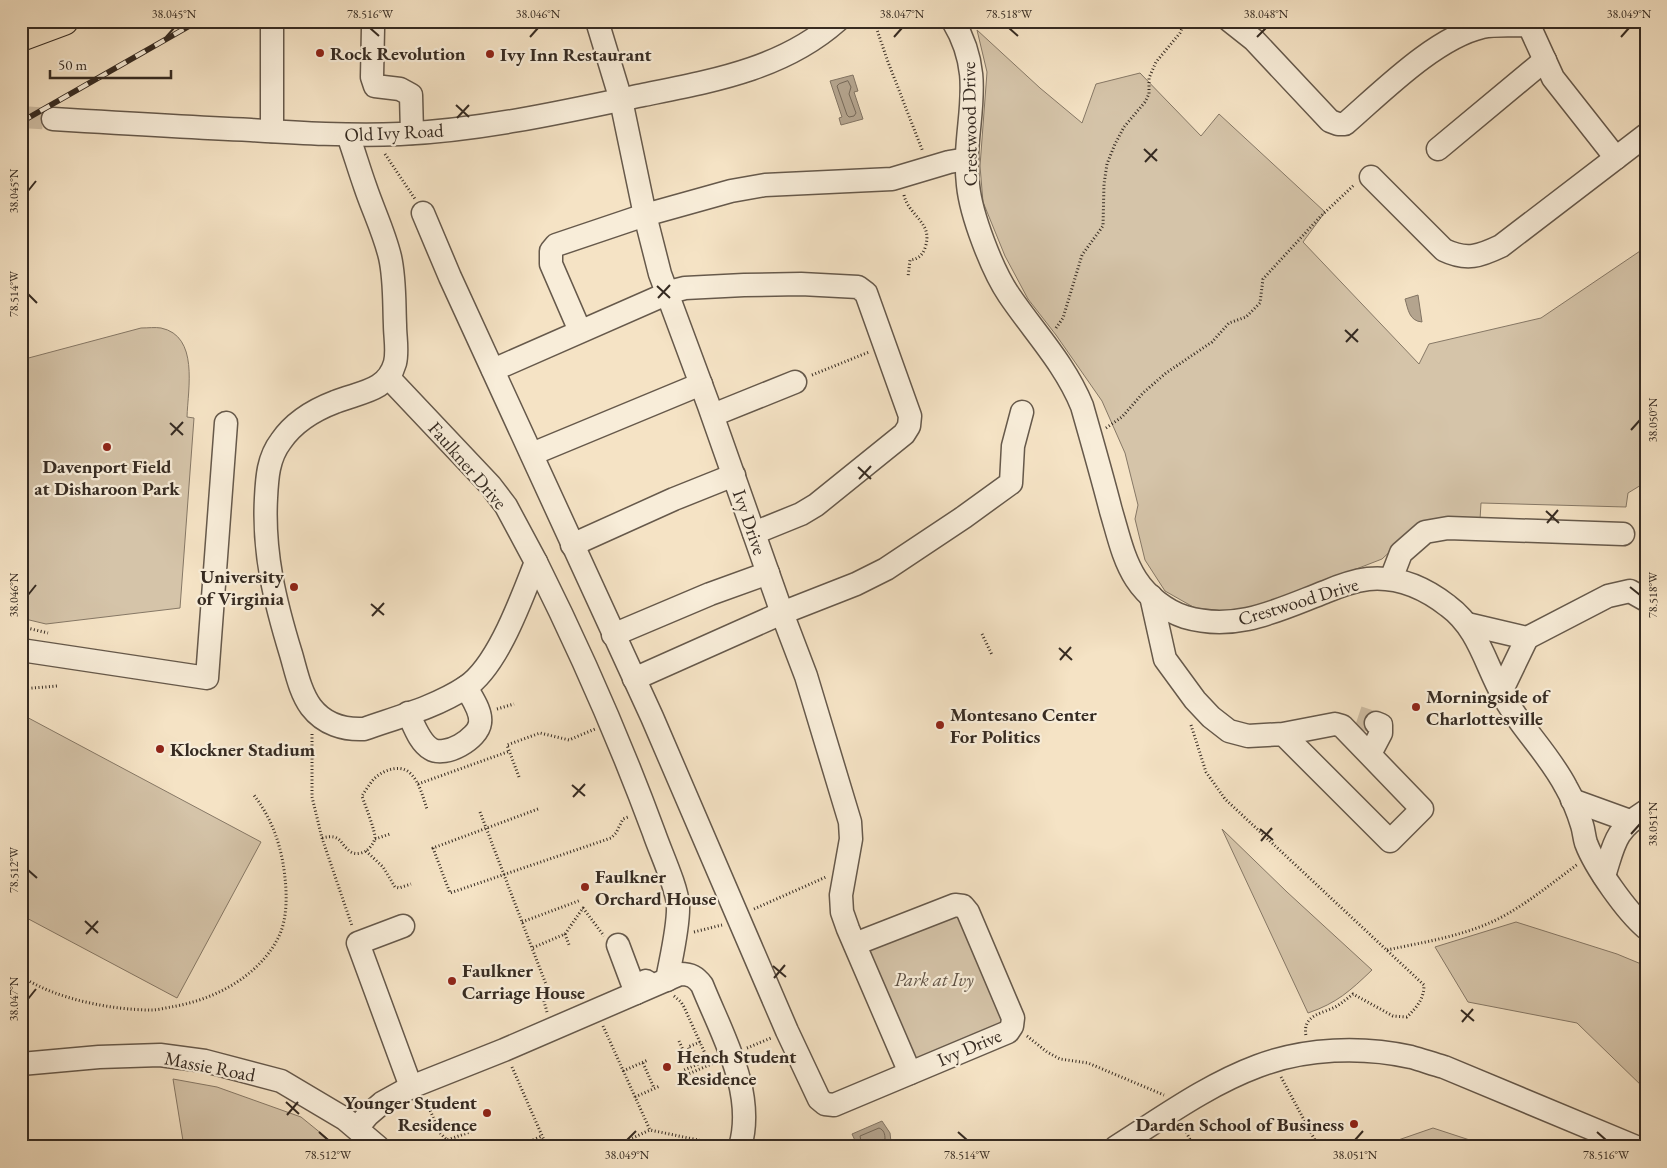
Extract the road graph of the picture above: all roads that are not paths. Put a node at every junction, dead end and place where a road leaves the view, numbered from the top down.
1 (64, 21) edge
2 (597, 21) edge
3 (837, 21) edge
4 (953, 21) edge
5 (1230, 21) edge
6 (1527, 23) edge
7 (272, 27) dead end
8 (373, 28) dead end
9 (21, 37) edge
10 (1545, 60) junction
11 (621, 100) junction
12 (53, 119) tunnel mouth
13 (272, 131) junction
14 (412, 133) junction
15 (1646, 135) edge
16 (348, 136) junction
17 (1438, 149) dead end
18 (1616, 158) junction
19 (967, 160) junction
20 (1371, 177) road end
21 (423, 213) road end
22 (645, 215) junction
23 (668, 294) junction
24 (580, 331) junction
25 (493, 370) junction
26 (388, 378) junction
27 (795, 382) road end
28 (701, 384) junction
29 (1022, 412) dead end
30 (713, 415) junction
31 (226, 423) dead end
32 (532, 454) junction
33 (734, 475) junction
34 (754, 533) junction
35 (1624, 534) dead end
36 (572, 545) junction
37 (536, 562) junction
38 (768, 573) junction
39 (1391, 579) junction
40 (1151, 596) junction
41 (1646, 600) edge
42 (782, 613) junction
43 (1467, 624) junction
44 (613, 635) junction
45 (1527, 638) junction
46 (21, 650) edge
47 (634, 680) junction
48 (466, 687) junction
49 (1501, 692) junction
50 (408, 713) junction
51 (1358, 722) junction
52 (1283, 734) junction
53 (1370, 754) junction
54 (1572, 800) junction
55 (1638, 816) edge
56 (1604, 876) junction
57 (403, 926) dead end
58 (1646, 928) edge
59 (855, 944) junction
60 (618, 945) road end
61 (673, 949) junction
62 (667, 987) junction
63 (636, 993) junction
64 (21, 1064) edge
65 (910, 1073) junction
66 (415, 1086) junction
67 (357, 1128) junction
68 (378, 1147) edge
69 (740, 1147) edge
70 (1116, 1147) edge
71 (1636, 1147) edge

1 - 9 main road
2 - 11 street, Ivy Drive
3 - 11 street, Old Ivy Road
4 - 19 street, Crestwood Drive
5 - 6 street
6 - 10 street
7 - 13 street
8 - 14 street
10 - 17 street
10 - 18 street
11 - 14 street, Old Ivy Road
11 - 22 street, Ivy Drive
12 - 13 street, Old Ivy Road
13 - 16 street, Old Ivy Road
14 - 16 street, Old Ivy Road
15 - 18 street
16 - 26 street
18 - 20 street
19 - 22 street
19 - 40 street, Crestwood Drive
21 - 25 street
22 - 23 street, Ivy Drive
22 - 24 street
23 - 24 street
23 - 28 street, Ivy Drive
23 - 34 street
24 - 25 street
25 - 32 street
26 - 37 street, Faulkner Drive
26 - 50 street
27 - 30 street
28 - 30 street, Ivy Drive
28 - 32 street
29 - 42 street
30 - 33 street, Ivy Drive
31 - 46 street
32 - 36 street
33 - 34 street, Ivy Drive
33 - 36 street
34 - 38 street, Ivy Drive
35 - 39 street
36 - 44 street
37 - 48 street
37 - 61 street, Faulkner Drive
38 - 42 street, Ivy Drive
38 - 44 street
39 - 40 street, Crestwood Drive
39 - 43 street, Crestwood Drive
40 - 52 street
41 - 45 street
42 - 47 street
42 - 59 street, Ivy Drive
43 - 45 street
43 - 49 street, Crestwood Drive
44 - 47 street
45 - 49 street
47 - 65 street
48 - 50 street
48 - 50 street
49 - 54 street, Crestwood Drive
51 - 52 street
51 - 53 street
51 - 53 street
52 - 53 street
54 - 55 street
54 - 56 street, Crestwood Drive
55 - 56 street
56 - 58 street, Crestwood Drive
57 - 66 street
59 - 65 street, Ivy Drive
59 - 65 street, Ivy Drive
60 - 63 street
61 - 62 street, Faulkner Drive
61 - 63 street
62 - 63 street
62 - 69 street
63 - 66 street
64 - 67 street, Massie Road
66 - 67 street
67 - 68 street, Massie Road
70 - 71 street

